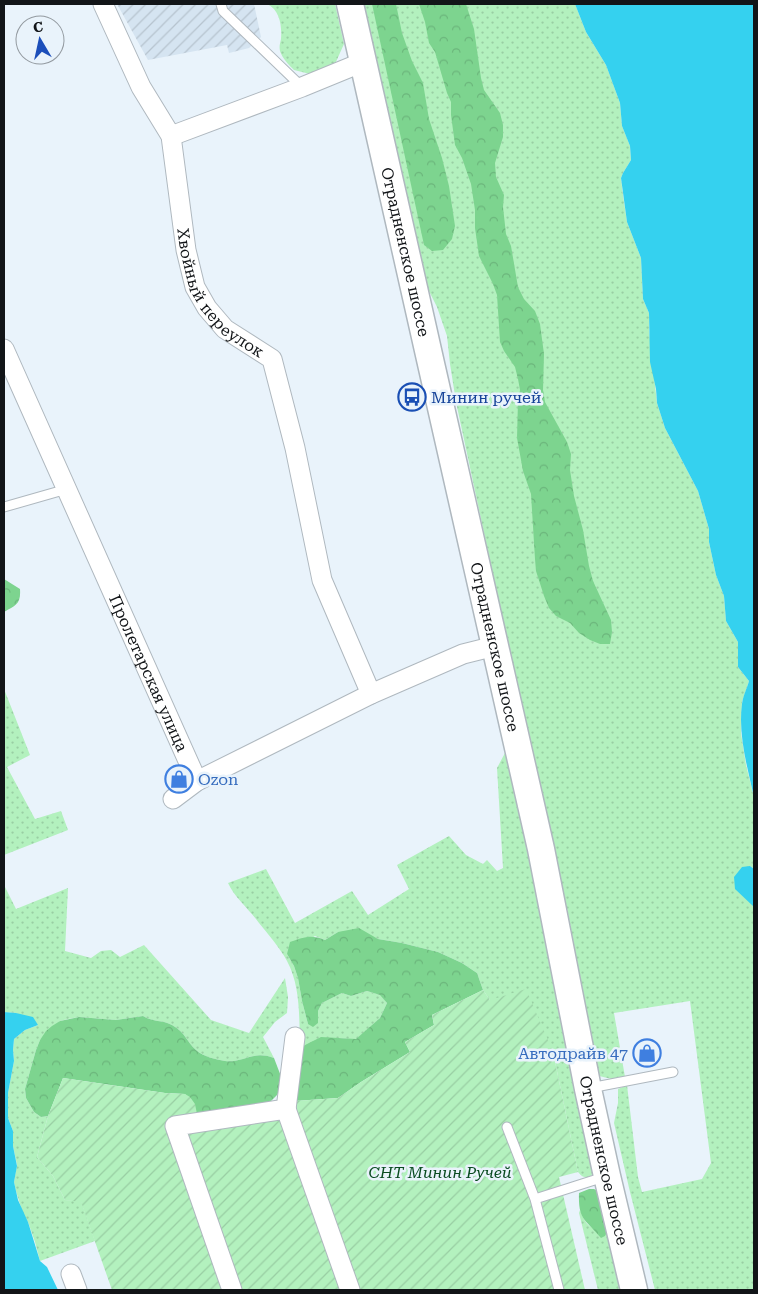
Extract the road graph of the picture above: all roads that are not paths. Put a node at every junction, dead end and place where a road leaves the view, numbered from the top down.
1 (103, 4) edge
2 (221, 4) edge
3 (350, 4) edge
4 (363, 62) junction
5 (302, 87) junction
6 (171, 136) junction
7 (4, 349) edge
8 (67, 489) junction
9 (4, 507) edge
10 (495, 646) junction
11 (371, 694) junction
12 (197, 781) junction
13 (172, 799) dead end
14 (295, 1037) dead end
15 (673, 1072) dead end
16 (588, 1089) junction
17 (286, 1109) junction
18 (506, 1127) dead end
19 (606, 1176) junction
20 (535, 1200) junction
21 (232, 1290) edge
22 (350, 1290) edge
23 (559, 1290) edge
24 (634, 1290) edge

1 - 6 street, Хвойный переулок
2 - 5 lane
3 - 4 main road, Отрадненское шоссе
4 - 5 street
4 - 10 main road, Отрадненское шоссе
5 - 6 street
6 - 11 street, Хвойный переулок
7 - 8 street, Пролетарская улица
8 - 9 lane
8 - 12 street, Пролетарская улица
10 - 11 street
10 - 16 main road, Отрадненское шоссе
11 - 12 street
12 - 13 street
14 - 17 street
15 - 16 lane
16 - 19 main road, Отрадненское шоссе
17 - 21 street
17 - 22 street
18 - 20 lane
19 - 20 lane
19 - 24 main road, Отрадненское шоссе
20 - 23 lane

